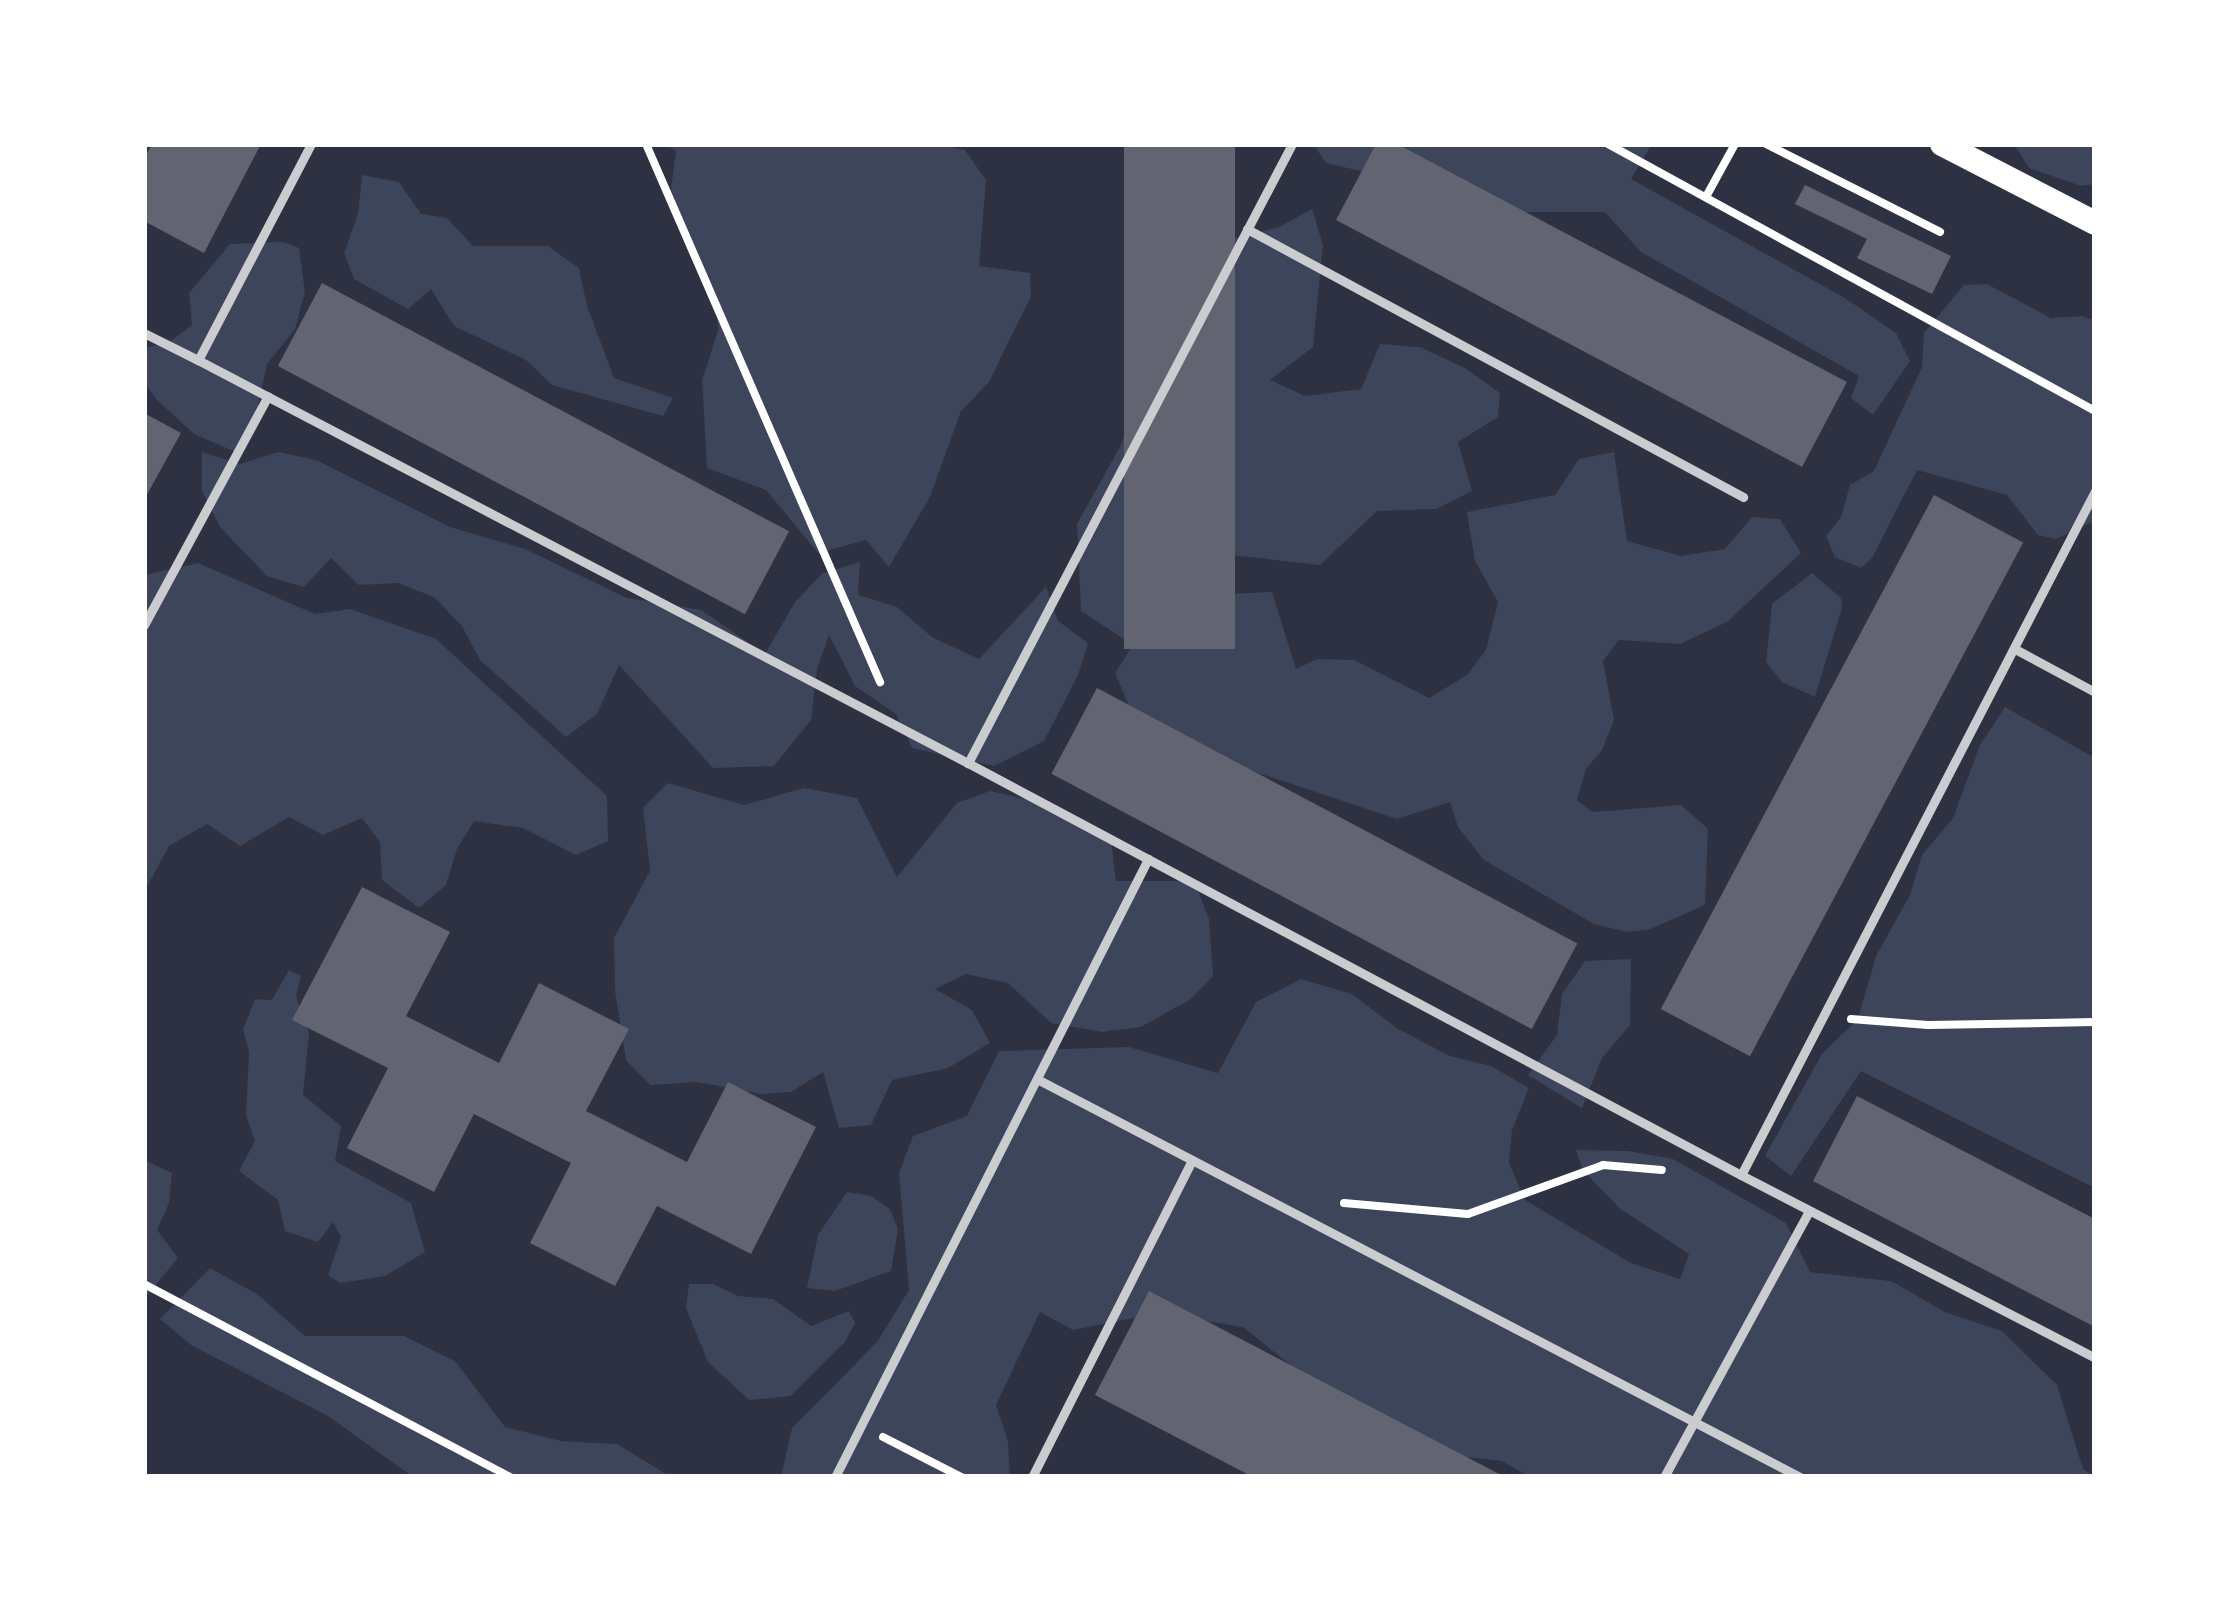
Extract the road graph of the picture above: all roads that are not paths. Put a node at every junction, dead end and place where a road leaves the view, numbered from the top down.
1 (311, 144) edge
2 (1292, 144) edge
3 (1942, 144) edge
4 (2095, 223) edge
5 (1247, 229) junction
6 (144, 333) edge
7 (198, 360) junction
8 (268, 396) junction
9 (2095, 491) edge
10 (1743, 497) dead end
11 (144, 588) edge
12 (160, 595) junction
13 (144, 625) edge
14 (2014, 649) junction
15 (2095, 692) edge
16 (968, 763) junction
17 (1148, 859) junction
18 (1037, 1079) junction
19 (1192, 1160) junction
20 (1742, 1175) junction
21 (1809, 1210) junction
22 (2095, 1358) edge
23 (1695, 1422) junction
24 (835, 1477) edge
25 (1032, 1477) edge
26 (1664, 1477) edge
27 (1800, 1477) edge

1 - 7 lane
2 - 5 lane
3 - 4 main road
5 - 10 lane
5 - 16 lane
6 - 7 lane
7 - 8 lane
8 - 12 lane
8 - 16 lane
9 - 14 lane
11 - 12 lane
12 - 13 lane
14 - 15 lane
14 - 20 lane
16 - 17 lane
17 - 18 lane
17 - 20 lane
18 - 19 lane
18 - 24 lane
19 - 23 lane
19 - 25 lane
20 - 21 lane
21 - 22 lane
21 - 23 lane
23 - 26 lane
23 - 27 lane

